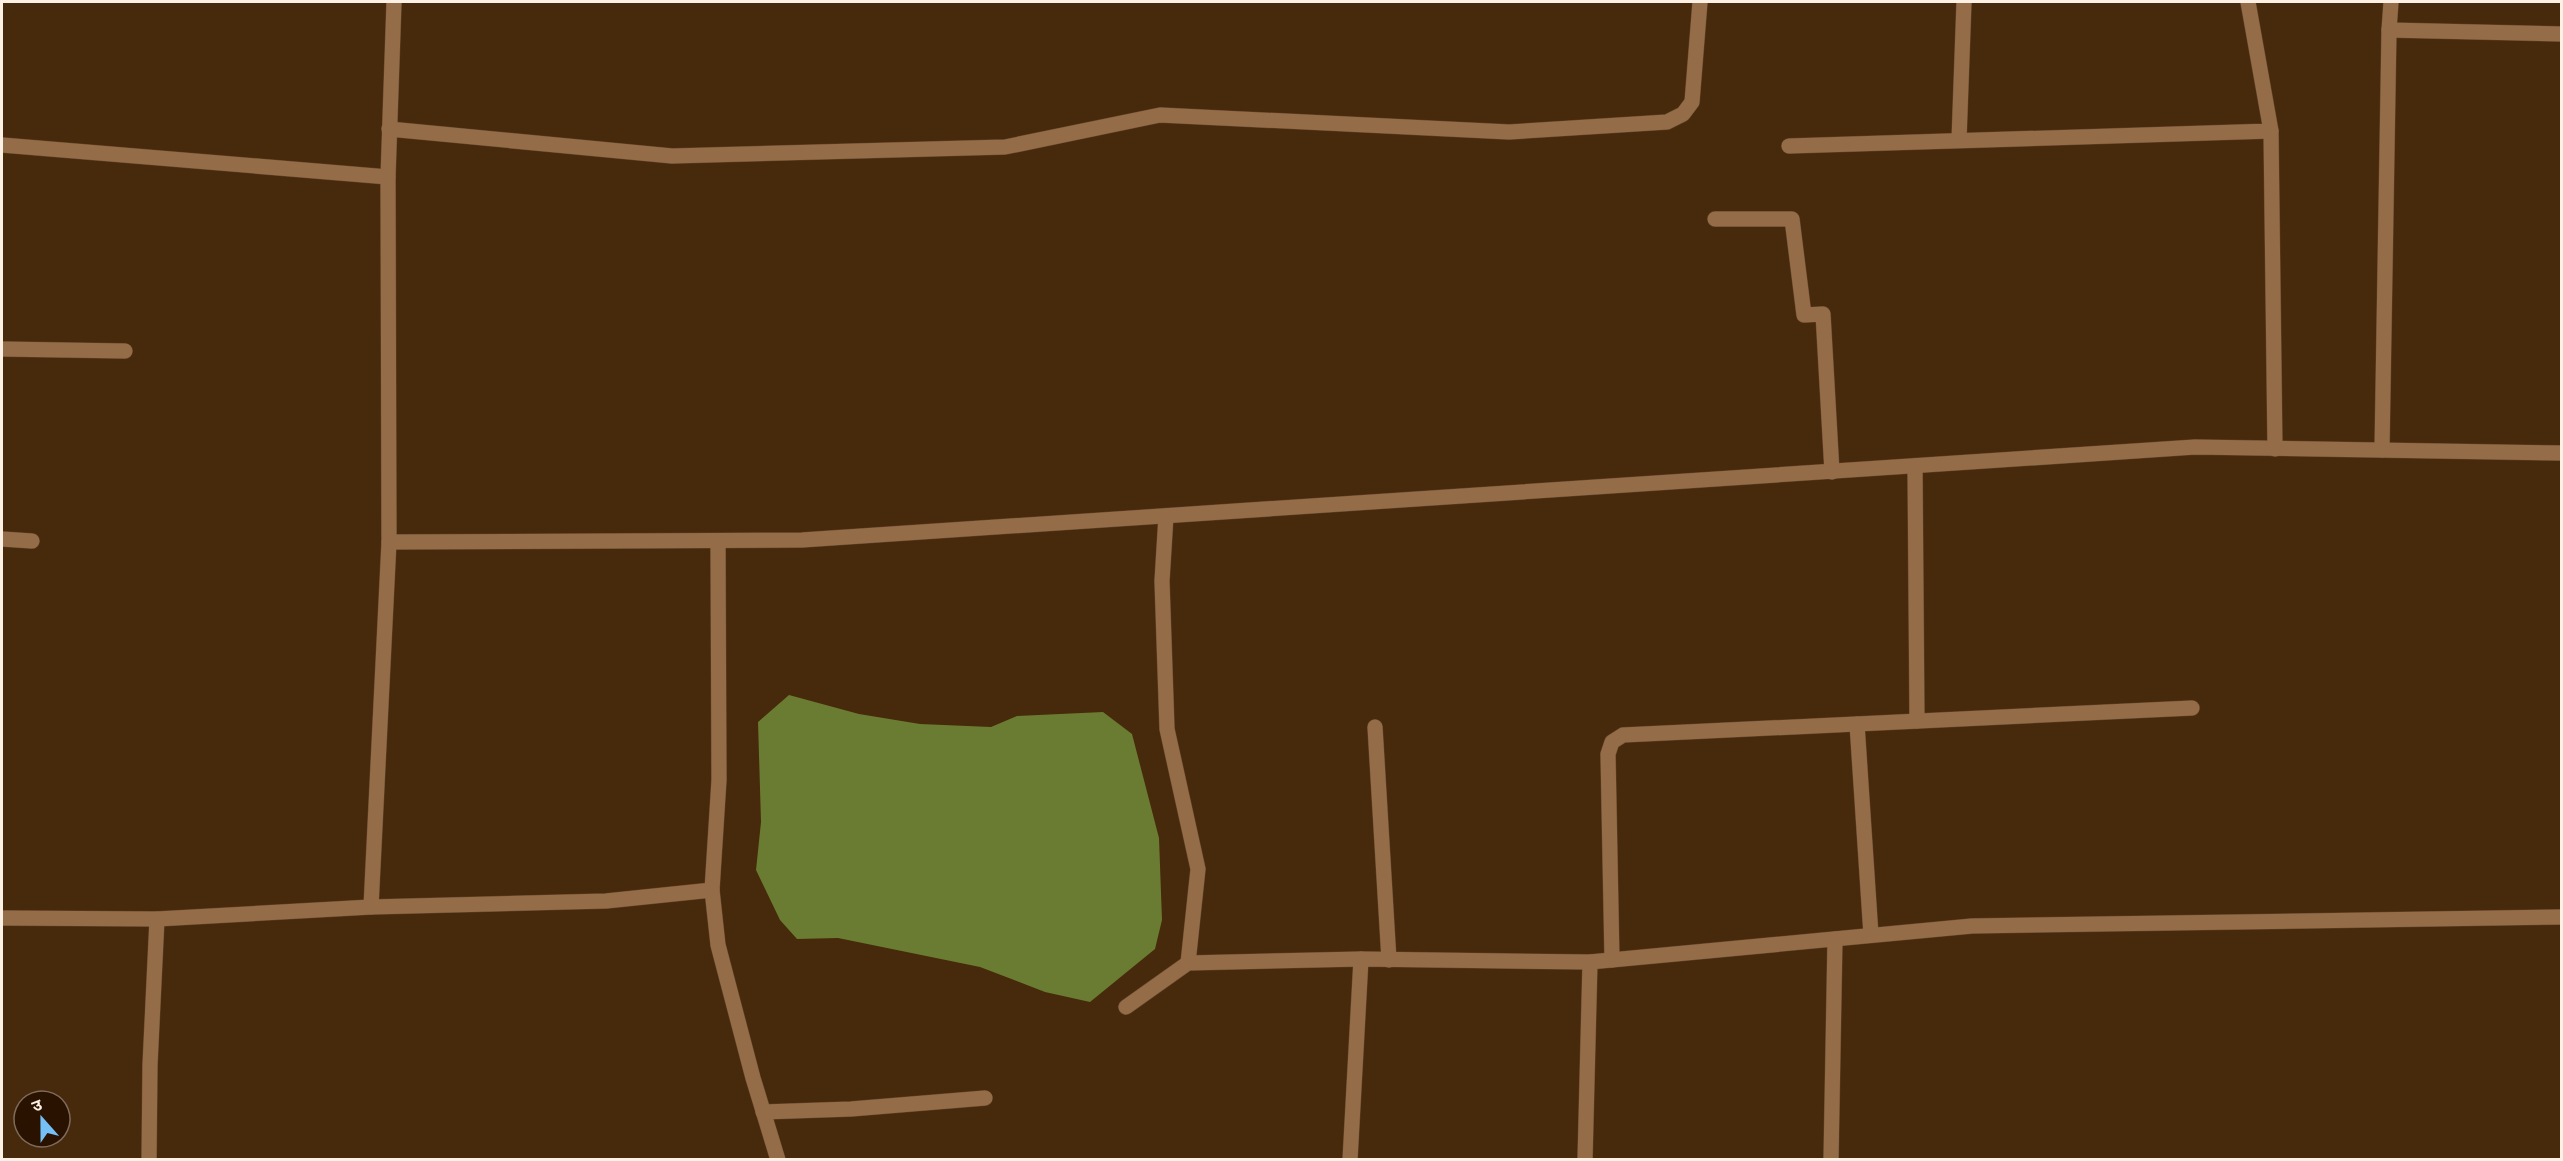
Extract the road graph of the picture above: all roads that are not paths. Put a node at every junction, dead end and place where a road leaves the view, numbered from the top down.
1 (394, 2) edge
2 (1700, 2) edge
3 (1964, 2) edge
4 (2248, 2) edge
5 (2391, 2) edge
6 (2389, 30) junction
7 (2562, 34) edge
8 (389, 129) junction
9 (2271, 131) junction
10 (1959, 140) junction
11 (2, 145) edge
12 (1789, 146) dead end
13 (388, 177) junction
14 (1715, 219) dead end
15 (2, 349) edge
16 (125, 351) dead end
17 (2275, 449) junction
18 (2382, 450) junction
19 (2562, 453) edge
20 (1915, 466) junction
21 (1832, 472) junction
22 (1166, 516) junction
23 (2, 539) edge
24 (32, 541) dead end
25 (389, 542) junction
26 (718, 542) junction
27 (2192, 708) dead end
28 (1917, 721) junction
29 (1857, 724) junction
30 (1375, 727) dead end
31 (712, 890) junction
32 (371, 907) junction
33 (2562, 917) edge
34 (2, 918) edge
35 (158, 919) junction
36 (1871, 935) junction
37 (1835, 939) junction
38 (1361, 959) junction
39 (1389, 960) junction
40 (1612, 960) junction
41 (1590, 962) junction
42 (1188, 963) junction
43 (1126, 1006) dead end
44 (985, 1098) dead end
45 (763, 1112) junction
46 (150, 1160) edge
47 (778, 1160) edge
48 (1350, 1160) edge
49 (1585, 1160) edge
50 (1831, 1160) edge

1 - 8 street
2 - 8 street
3 - 10 street
4 - 9 street
5 - 6 street
6 - 7 street
6 - 18 street
8 - 13 street
9 - 10 street
9 - 17 street
10 - 12 street
11 - 13 street
13 - 25 street
14 - 21 street
15 - 16 street
17 - 18 street
17 - 20 street
18 - 19 street
20 - 21 street
20 - 28 street
21 - 22 street
22 - 26 street
22 - 42 street
23 - 24 street
25 - 26 street
25 - 32 street
26 - 31 street
27 - 28 street
28 - 29 street
29 - 36 street
29 - 40 street
30 - 39 street
31 - 32 street
31 - 45 street
32 - 35 street
33 - 36 street
34 - 35 street
35 - 46 street
36 - 37 street
37 - 40 street
37 - 50 street
38 - 39 street
38 - 42 street
38 - 48 street
39 - 41 street
40 - 41 street
41 - 49 street
42 - 43 street
44 - 45 street
45 - 47 street

